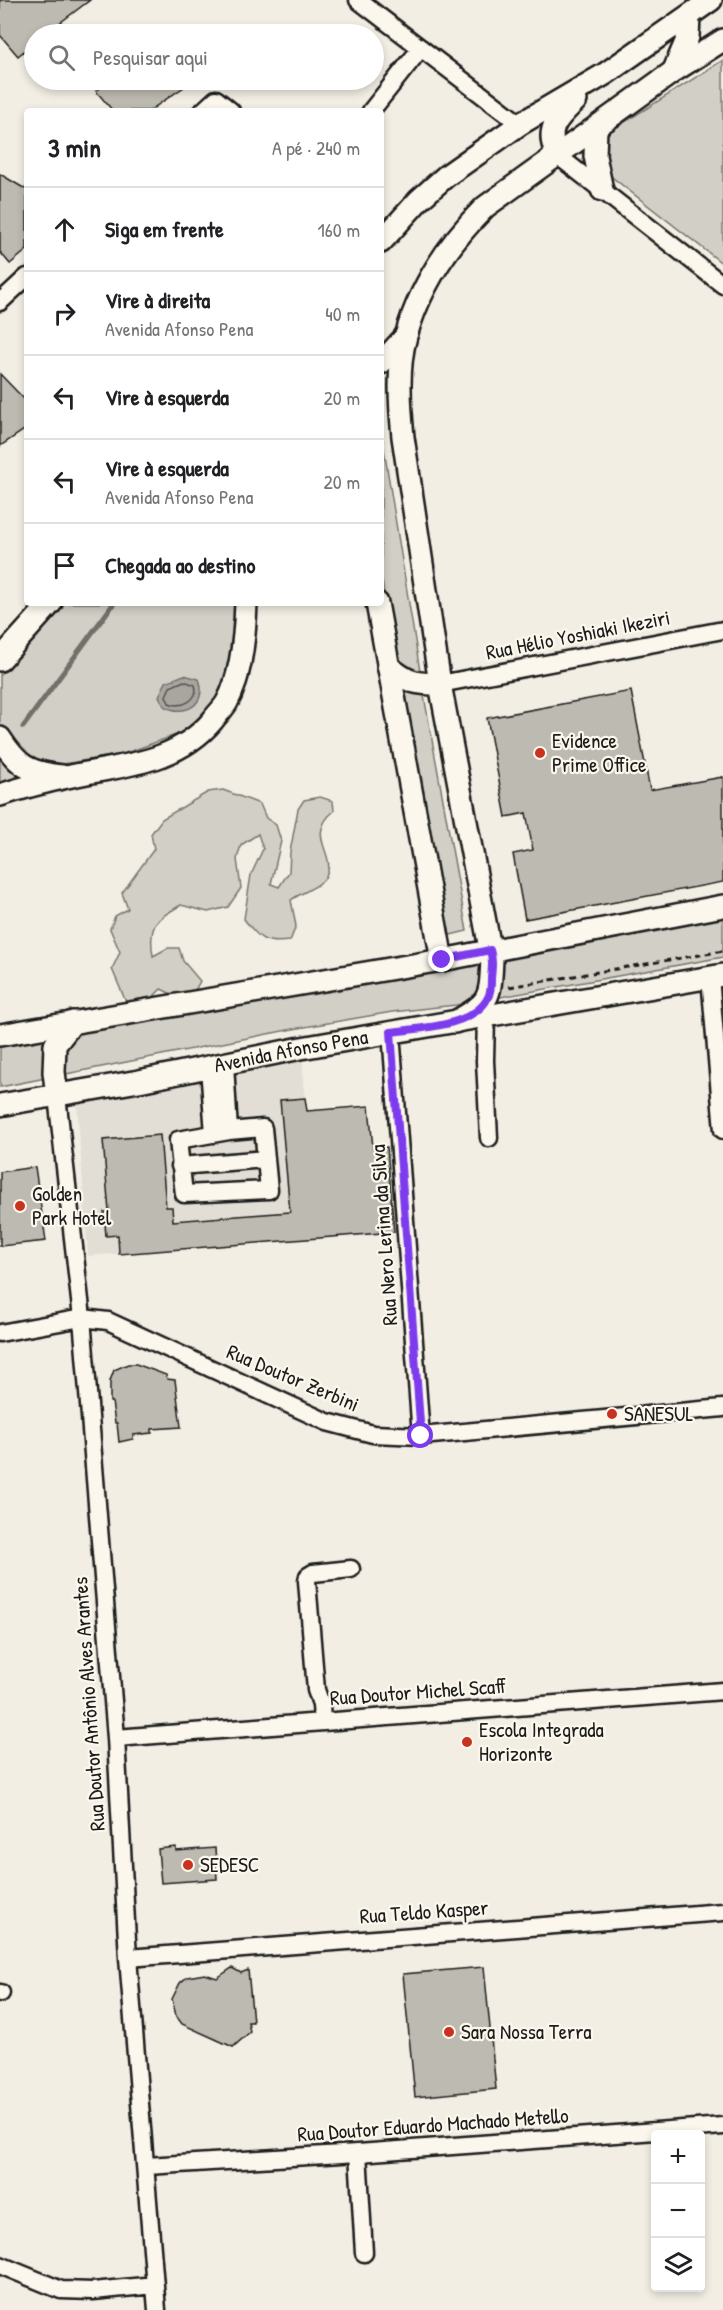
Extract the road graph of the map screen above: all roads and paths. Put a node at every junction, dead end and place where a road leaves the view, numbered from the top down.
1 (358, 0) edge
2 (700, 7) edge
3 (723, 40) edge
4 (421, 48) junction
5 (674, 71) junction
6 (605, 74) junction
7 (206, 108) edge
8 (227, 108) edge
9 (373, 108) edge
10 (520, 124) junction
11 (596, 128) junction
12 (557, 155) junction
13 (602, 190) junction
14 (384, 234) edge
15 (24, 280) edge
16 (723, 285) edge
17 (0, 302) edge
18 (405, 337) junction
19 (384, 360) edge
20 (48, 606) edge
21 (246, 606) edge
22 (378, 606) edge
23 (723, 630) edge
24 (0, 660) edge
25 (388, 666) junction
26 (440, 684) junction
27 (0, 738) edge
28 (67, 777) junction
29 (0, 795) edge
30 (723, 906) edge
31 (490, 950) junction
32 (723, 951) edge
33 (442, 960) junction
34 (717, 976) edge
35 (490, 990) junction
36 (486, 1017) junction
37 (73, 1022) junction
38 (455, 1022) junction
39 (391, 1032) junction
40 (0, 1035) edge
41 (217, 1066) junction
42 (57, 1096) junction
43 (0, 1105) edge
44 (723, 1130) edge
45 (221, 1132) junction
46 (489, 1138) dead end
47 (266, 1160) junction
48 (180, 1166) junction
49 (82, 1318) junction
50 (0, 1333) edge
51 (723, 1408) edge
52 (421, 1436) junction
53 (351, 1569) dead end
54 (723, 1692) edge
55 (322, 1722) junction
56 (116, 1738) junction
57 (723, 1912) edge
58 (128, 1958) junction
59 (723, 2126) edge
60 (358, 2154) junction
61 (147, 2166) junction
62 (364, 2253) dead end
63 (0, 2265) edge
64 (155, 2285) junction
65 (157, 2310) edge

1 - 4 street
2 - 5 main road
2 - 6 main road
3 - 5 main road
4 - 9 street
4 - 10 street
5 - 11 main road
6 - 10 main road
6 - 12 main road
7 - 8 street
10 - 14 main road
11 - 12 main road
11 - 13 main road
12 - 13 street
12 - 18 main road
13 - 16 street
15 - 17 street
18 - 19 main road
18 - 26 main road
20 - 24 main road
21 - 28 main road
22 - 25 main road
23 - 26 street, Rua Hélio Yoshiaki Ikeziri
25 - 26 main road
25 - 33 main road
26 - 31 main road
27 - 28 main road
28 - 29 main road
30 - 31 main road
31 - 33 main road
31 - 35 main road
32 - 35 path
33 - 37 main road
34 - 36 main road, Avenida Afonso Pena
34 - 44 street
35 - 38 main road
36 - 38 main road, Avenida Afonso Pena
36 - 46 street
37 - 40 main road
37 - 42 main road
38 - 39 main road, Avenida Afonso Pena
39 - 41 main road, Avenida Afonso Pena
39 - 52 street, Rua Nero Lerina da Silva
41 - 42 main road, Avenida Afonso Pena
41 - 45 street
42 - 43 main road, Avenida Afonso Pena
42 - 49 street, Rua Doutor Antônio Alves Arantes
45 - 47 street
45 - 48 street
47 - 48 street
47 - 48 street
49 - 50 street, Rua Doutor Zerbini
49 - 52 street, Rua Doutor Zerbini
49 - 56 street, Rua Doutor Antônio Alves Arantes
51 - 52 street, Rua Doutor Zerbini
53 - 55 street
54 - 55 street, Rua Doutor Michel Scaff
55 - 56 street, Rua Doutor Michel Scaff
56 - 58 street, Rua Doutor Antônio Alves Arantes
57 - 58 street, Rua Teldo Kasper
58 - 61 street, Rua Doutor Antônio Alves Arantes
59 - 60 street, Rua Doutor Eduardo Machado Metello
60 - 61 street, Rua Doutor Eduardo Machado Metello
60 - 62 street
61 - 64 street, Rua Doutor Antônio Alves Arantes
63 - 64 street
64 - 65 street, Rua Doutor Antônio Alves Arantes

